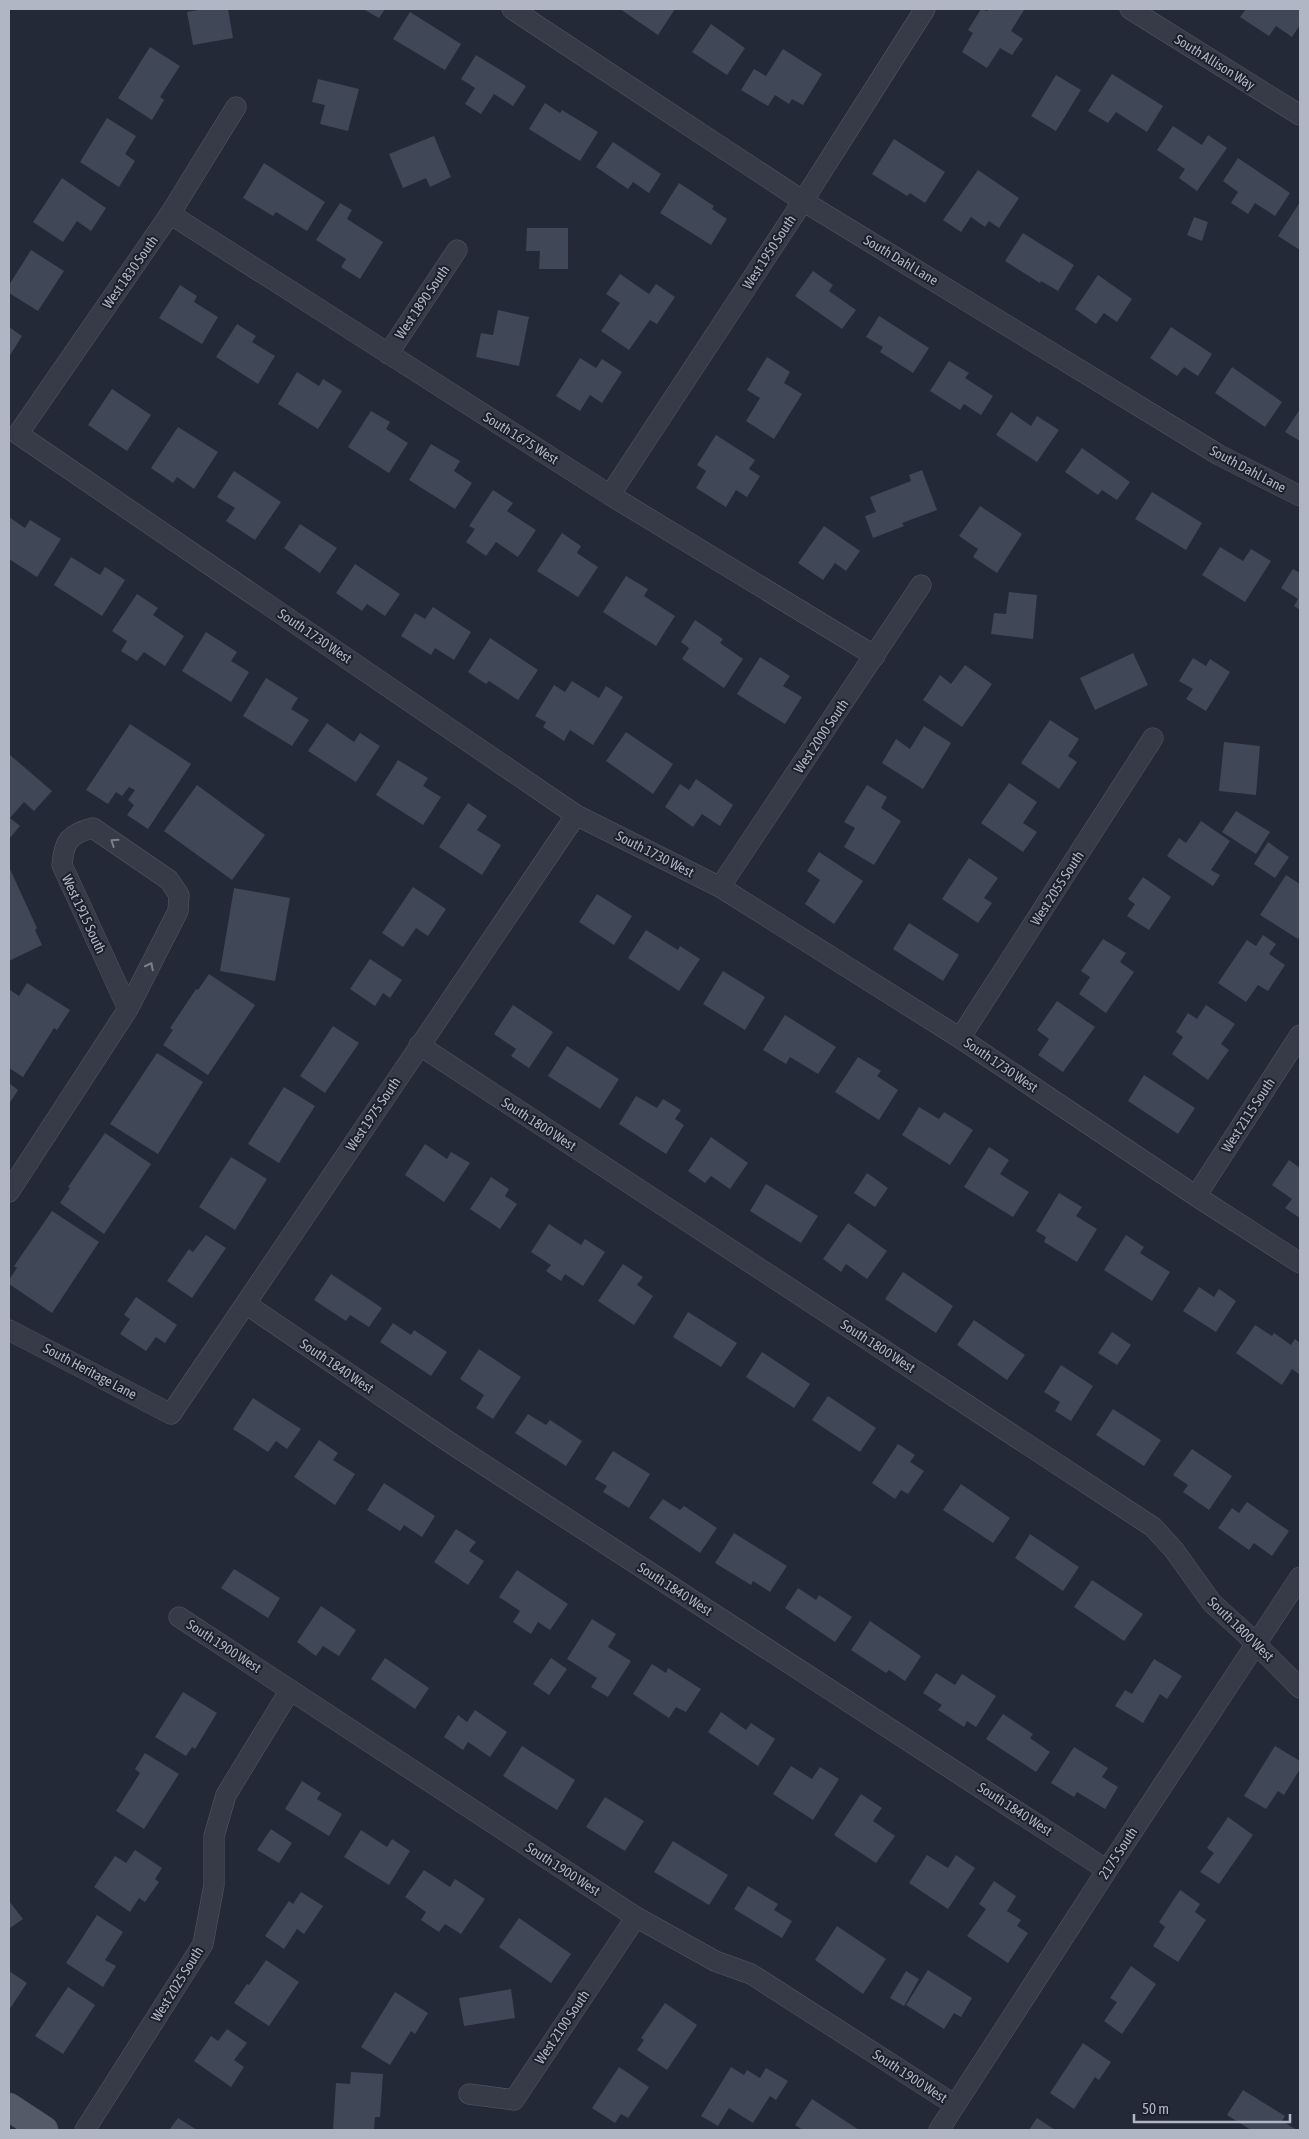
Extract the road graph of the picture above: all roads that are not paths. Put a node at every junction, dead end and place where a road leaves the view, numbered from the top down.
1 (512, 9) edge
2 (925, 9) edge
3 (1130, 9) edge
4 (236, 107) dead end
5 (1300, 115) edge
6 (803, 201) junction
7 (170, 214) junction
8 (457, 250) dead end
9 (388, 354) junction
10 (18, 434) joint
11 (610, 495) junction
12 (1300, 496) edge
13 (921, 585) dead end
14 (875, 656) junction
15 (1153, 738) dead end
16 (576, 815) junction
17 (720, 887) junction
18 (128, 1009) junction
19 (1300, 1035) edge
20 (960, 1038) junction
21 (419, 1045) junction
22 (9, 1192) edge
23 (1196, 1196) junction
24 (1300, 1263) edge
25 (246, 1304) junction
26 (9, 1330) edge
27 (171, 1414) joint
28 (1300, 1576) edge
29 (179, 1617) dead end
30 (1256, 1644) junction
31 (1300, 1688) edge
32 (290, 1690) junction
33 (1107, 1870) junction
34 (636, 1917) junction
35 (469, 2094) dead end
36 (955, 2105) junction
37 (9, 2107) edge
38 (44, 2130) edge
39 (85, 2130) edge
40 (939, 2130) edge

1 - 6 street, South Dahl Lane
2 - 6 street, West 1950 South
3 - 5 street, South Allison Way
4 - 7 street, West 1830 South
6 - 11 street, West 1950 South
6 - 12 street, South Dahl Lane
7 - 9 street, South 1675 West
7 - 10 street, West 1830 South
8 - 9 street, West 1890 South
9 - 11 street, South 1675 West
10 - 16 street, South 1730 West
11 - 14 street, South 1675 West
13 - 14 street, West 2000 South
14 - 17 street, West 2000 South
15 - 20 street, West 2055 South
16 - 17 street, South 1730 West
16 - 21 street, West 1975 South
17 - 20 street, South 1730 West
18 -> 18 street, West 1915 South
18 - 22 street, West 1915 South
19 - 23 street, West 2115 South
20 - 23 street, South 1730 West
21 - 25 street, West 1975 South
21 - 30 street, South 1800 West
23 - 24 street, South 1730 West
25 - 27 street, West 1975 South
25 - 33 street, South 1840 West
26 - 27 street, South Heritage Lane
28 - 30 street, 2175 South
29 - 32 street, South 1900 West
30 - 31 street, South 1800 West
30 - 33 street, 2175 South
32 - 34 street, South 1900 West
32 - 39 street, West 2025 South
33 - 36 street, 2175 South
34 - 35 street, West 2100 South
34 - 36 street, South 1900 West
36 - 40 street, 2175 South
37 - 38 main road

